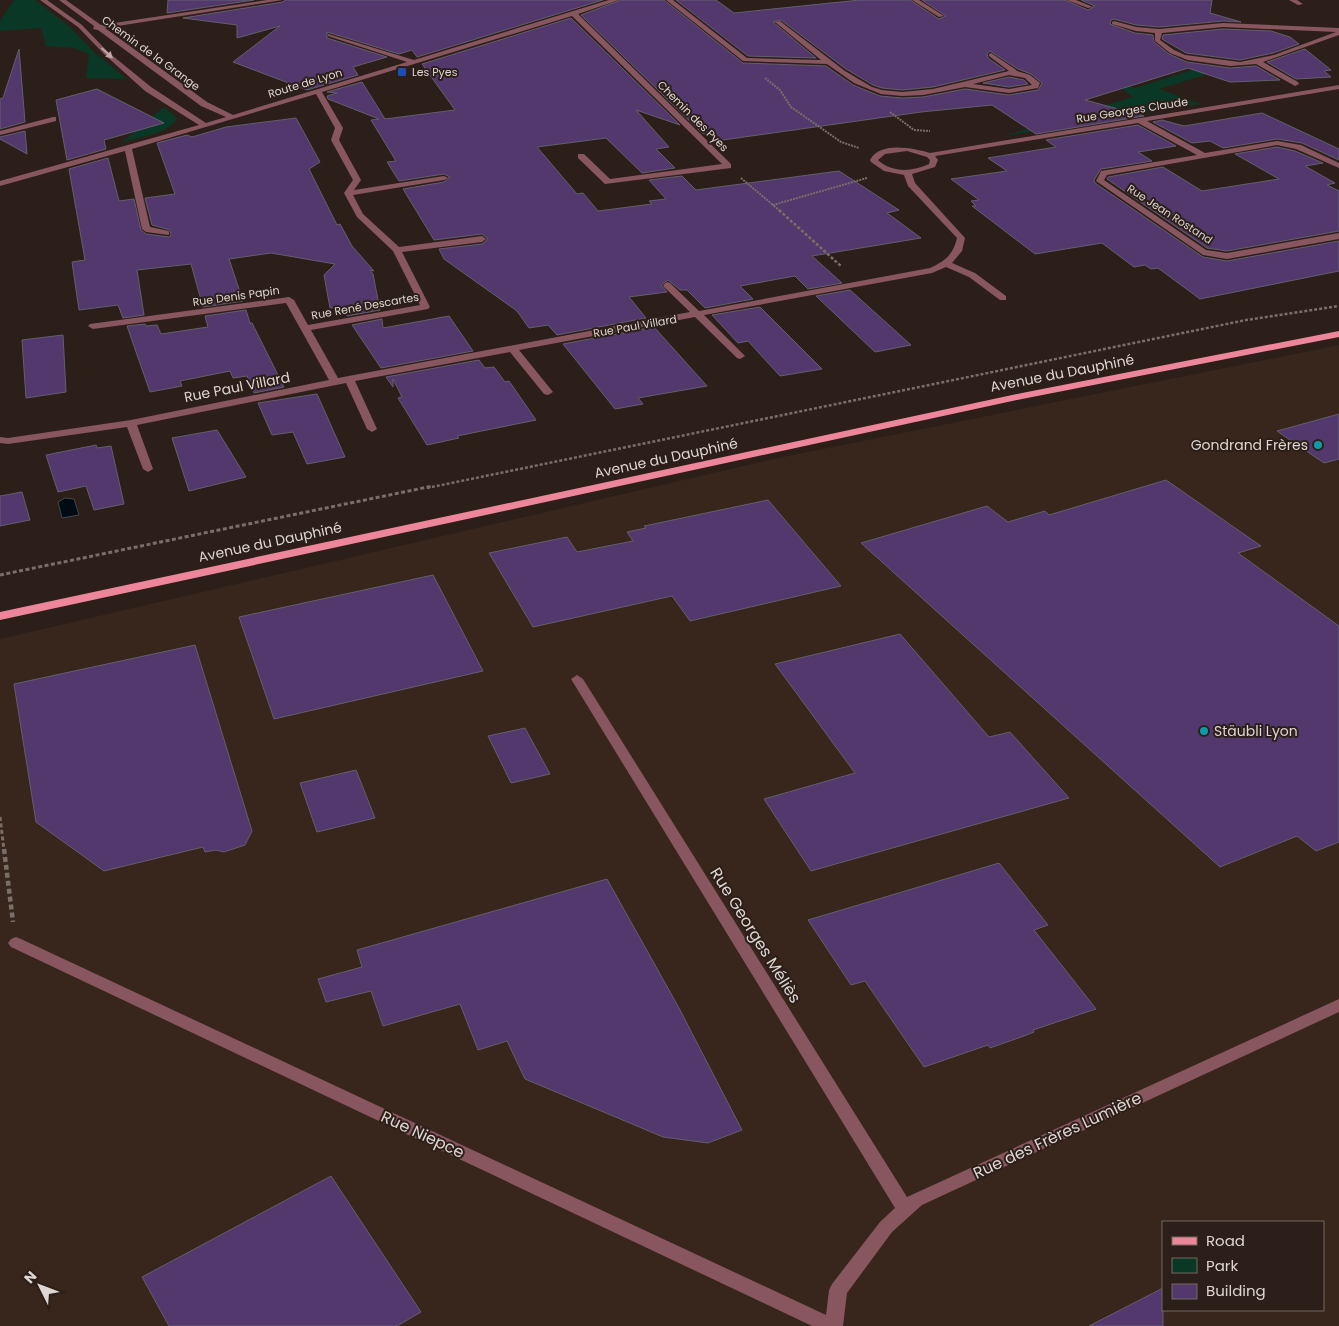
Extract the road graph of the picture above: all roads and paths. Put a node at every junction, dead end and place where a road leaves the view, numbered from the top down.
1 (43, 0) edge
2 (62, 0) edge
3 (280, 0) edge
4 (616, 0) edge
5 (669, 0) edge
6 (915, 0) edge
7 (1070, 0) edge
8 (1292, 0) edge
9 (1300, 4) dead end
10 (1090, 7) dead end
11 (573, 13) junction
12 (941, 16) dead end
13 (778, 22) dead end
14 (1114, 23) dead end
15 (97, 27) junction
16 (83, 30) junction
17 (1159, 31) junction
18 (1339, 32) edge
19 (330, 34) dead end
20 (991, 55) dead end
21 (744, 60) junction
22 (414, 62) junction
23 (831, 62) junction
24 (1256, 62) junction
25 (1014, 74) junction
26 (176, 83) junction
27 (1296, 84) dead end
28 (167, 85) dead end
29 (965, 85) junction
30 (158, 87) dead end
31 (1339, 87) edge
32 (148, 89) junction
33 (318, 91) junction
34 (881, 92) junction
35 (231, 117) junction
36 (53, 119) dead end
37 (1139, 120) junction
38 (204, 126) junction
39 (930, 131) dead end
40 (0, 133) edge
41 (128, 148) junction
42 (879, 154) junction
43 (1203, 155) junction
44 (581, 156) dead end
45 (930, 156) junction
46 (728, 166) junction
47 (1339, 166) edge
48 (887, 169) junction
49 (907, 172) junction
50 (444, 178) dead end
51 (0, 184) edge
52 (348, 193) junction
53 (773, 205) junction
54 (166, 233) dead end
55 (1339, 236) edge
56 (482, 239) dead end
57 (397, 250) junction
58 (947, 264) junction
59 (864, 284) junction
60 (667, 285) dead end
61 (1003, 298) dead end
62 (1339, 306) edge
63 (697, 314) junction
64 (93, 326) dead end
65 (304, 328) junction
66 (1339, 334) edge
67 (513, 348) junction
68 (740, 356) dead end
69 (349, 379) junction
70 (336, 382) junction
71 (548, 392) dead end
72 (131, 422) junction
73 (372, 429) dead end
74 (0, 440) edge
75 (148, 469) dead end
76 (0, 575) edge
77 (0, 616) edge
78 (577, 679) dead end
79 (0, 817) edge
80 (16, 943) joint
81 (1339, 1005) edge
82 (906, 1209) junction
83 (832, 1326) edge

1 - 16 street, Chemin de la Grange
2 - 15 street, Chemin de la Grange
3 - 15 street
4 - 11 street, Route de Lyon
5 - 21 street
6 - 12 street
7 - 10 street
8 - 9 street
11 - 22 street, Route de Lyon
11 - 46 street, Chemin des Pyes
13 - 23 street
14 - 17 street
15 - 16 street
15 - 26 street, Chemin de la Grange
16 -> 32 street, Chemin de la Grange
17 - 18 street
17 - 24 street
18 - 24 street
19 - 22 street
20 - 25 street
21 - 23 street
21 - 42 path
22 - 33 street, Route de Lyon
23 - 34 street
24 - 27 street
25 - 29 street
25 - 29 street
26 - 28 street
26 - 35 street, Chemin de la Grange
29 - 34 street
30 - 32 street
31 - 37 street, Rue Georges Claude
32 - 38 street, Chemin de la Grange
33 - 35 street, Route de Lyon
33 - 52 street
34 - 39 path
35 - 38 street, Route de Lyon
36 - 40 street
37 - 43 street
37 - 45 street, Rue Georges Claude
38 - 41 street, Route de Lyon
41 - 51 street, Route de Lyon
41 - 54 street
42 - 45 street
42 - 48 street
43 - 47 street, Rue Jean Rostand
43 - 55 street, Rue Jean Rostand
44 - 46 street, Chemin des Pyes
45 - 49 street
46 - 53 path
48 - 49 street
48 - 53 path
49 - 58 street
50 - 52 street
52 - 57 street, Rue René Descartes
53 - 59 path
56 - 57 street
57 - 65 street, Rue René Descartes
58 - 59 street, Rue Paul Villard
58 - 61 street
59 - 63 street, Rue Paul Villard
60 - 63 street, Rue Paul Villard
62 - 76 path
63 - 67 street, Rue Paul Villard
63 - 68 street, Rue Paul Villard
64 - 65 street, Rue Denis Papin
65 - 70 street, Rue Denis Papin
66 - 77 main road, Avenue du Dauphiné
67 - 69 street, Rue Paul Villard
67 - 71 street
69 - 70 street, Rue Paul Villard
69 - 73 street
70 - 72 street, Rue Paul Villard
72 - 74 street, Rue Paul Villard
72 - 75 street
78 - 82 street, Rue Georges Méliès
79 - 80 path
80 - 83 street, Rue Niepce
81 - 82 street, Rue des Frères Lumière
82 - 83 street, Rue des Frères Lumière

